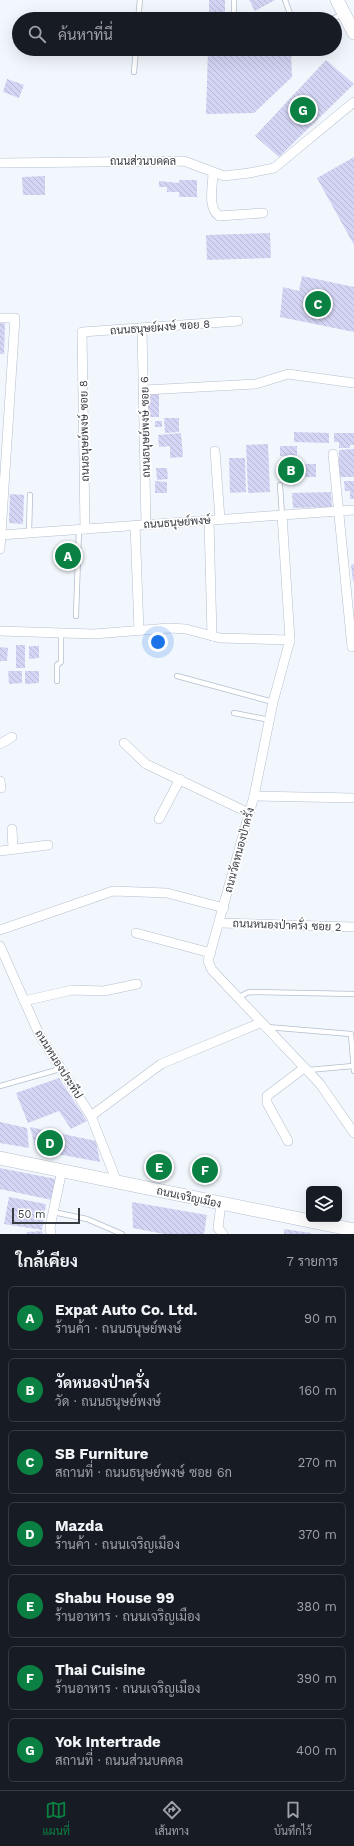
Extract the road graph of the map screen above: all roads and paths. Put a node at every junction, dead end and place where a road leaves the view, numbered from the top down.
1 (140, 0) edge
2 (234, 0) edge
3 (285, 0) edge
4 (337, 0) edge
5 (139, 12) edge
6 (234, 12) edge
7 (289, 12) edge
8 (338, 12) edge
9 (342, 20) edge
10 (354, 33) edge
11 (135, 56) edge
12 (134, 72) dead end
13 (354, 102) edge
14 (0, 163) edge
15 (213, 172) junction
16 (262, 213) dead end
17 (0, 318) edge
18 (238, 320) dead end
19 (142, 329) junction
20 (82, 332) joint
21 (354, 383) edge
22 (144, 390) junction
23 (215, 450) dead end
24 (333, 454) dead end
25 (3, 458) edge
26 (280, 485) dead end
27 (30, 495) dead end
28 (354, 510) edge
29 (337, 511) junction
30 (282, 515) junction
31 (220, 519) junction
32 (208, 520) junction
33 (146, 524) junction
34 (135, 525) junction
35 (82, 529) junction
36 (29, 533) junction
37 (0, 535) edge
38 (0, 549) edge
39 (76, 616) dead end
40 (139, 630) junction
41 (0, 631) edge
42 (60, 633) junction
43 (212, 636) junction
44 (290, 640) junction
45 (352, 647) dead end
46 (177, 676) dead end
47 (57, 681) dead end
48 (273, 702) junction
49 (234, 713) dead end
50 (270, 720) junction
51 (12, 737) dead end
52 (124, 743) dead end
53 (0, 744) edge
54 (180, 779) junction
55 (254, 796) junction
56 (354, 798) edge
57 (249, 813) junction
58 (159, 819) dead end
59 (12, 829) dead end
60 (48, 845) dead end
61 (13, 849) junction
62 (0, 851) edge
63 (224, 908) junction
64 (220, 923) junction
65 (354, 927) edge
66 (0, 930) edge
67 (136, 933) dead end
68 (0, 946) edge
69 (210, 953) junction
70 (137, 984) dead end
71 (354, 994) edge
72 (237, 998) junction
73 (24, 1001) junction
74 (262, 1024) junction
75 (353, 1066) edge
76 (60, 1069) junction
77 (306, 1069) junction
78 (354, 1071) edge
79 (0, 1086) edge
80 (91, 1116) junction
81 (354, 1133) edge
82 (288, 1141) dead end
83 (0, 1158) edge
84 (62, 1170) junction
85 (117, 1182) junction
86 (221, 1203) junction
87 (53, 1212) junction
88 (354, 1230) edge
89 (51, 1234) edge
90 (123, 1234) edge
91 (223, 1234) edge

1 - 5 lane
2 - 6 lane
3 - 7 lane
4 - 8 main road
9 - 10 main road
11 - 12 lane
13 - 15 street, ถนนส่วนบคคล
14 - 15 street, ถนนส่วนบคคล
15 - 16 street
17 - 25 street
18 - 19 street, ถนนธนุษย์ผงษ์ ซอย 8
19 - 20 street, ถนนธนุษย์ผงษ์ ซอย 8
19 - 22 street, ถนนธนุษย์พงษ์ ซอย 6
20 - 35 street, ถนนธนุษย์พงษ์ ซอย 8
21 - 22 street
22 - 33 street, ถนนธนุษย์พงษ์ ซอย 6
23 - 31 street
24 - 29 street
25 - 37 street
26 - 30 lane
27 - 36 lane
28 - 29 street, ถนนธนุษย์พงษ์
29 - 30 street, ถนนธนุษย์พงษ์
29 - 45 street
30 - 31 street, ถนนธนุษย์พงษ์
30 - 44 street, ถนนวัดหนองป่าครั่ง
31 - 32 street, ถนนธนุษย์พงษ์
32 - 33 street, ถนนธนุษย์พงษ์
32 - 43 street
33 - 34 street, ถนนธนุษย์พงษ์
34 - 35 street, ถนนธนุษย์พงษ์
34 - 40 street
35 - 36 street, ถนนธนุษย์พงษ์
35 - 39 lane
36 - 37 street, ถนนธนุษย์พงษ์
37 - 38 street
40 - 42 street
40 - 43 street
41 - 42 street
42 - 47 lane
43 - 44 street
44 - 48 street, ถนนวัดหนองป่าครั่ง
46 - 48 lane
48 - 50 street, ถนนวัดหนองป่าครั่ง
49 - 50 lane
50 - 55 street, ถนนวัดหนองป่าครั่ง
51 - 53 street
52 - 54 street
54 - 57 street
54 - 58 street
55 - 56 street
55 - 57 street, ถนนวัดหนองป่าครั่ง
57 - 63 street, ถนนวัดหนองป่าครั่ง
59 - 61 street
60 - 61 street
61 - 62 street
63 - 64 street, ถนนวัดหนองป่าครั่ง
63 - 66 street
64 - 65 street, ถนนหนองป่าครั่ง ซอย 2
64 - 69 street, ถนนวัดหนองป่าครั่ง
67 - 69 street
68 - 73 street, ถนนหนองประทีป
69 - 72 street, ถนนวัดหนองป่าครั่ง
70 - 73 street
71 - 72 lane
72 - 74 street, ถนนวัดหนองป่าครั่ง
73 - 76 street, ถนนหนองประทีป
74 - 75 lane
74 - 77 street, ถนนวัดหนองป่าครั่ง
74 - 80 street
75 - 77 lane
75 - 78 lane
76 - 79 lane
76 - 80 street, ถนนหนองประทีป
77 - 81 street, ถนนวัดหนองป่าครั่ง
77 - 82 street
80 - 85 street, ถนนหนองประทีป
83 - 84 main road, ถนนเจริญเมือง
84 - 85 main road, ถนนเจริญเมือง
84 - 87 street
85 - 86 main road, ถนนเจริญเมือง
86 - 88 main road, ถนนเจริญเมือง
86 - 91 street
87 - 89 street
87 - 90 lane

